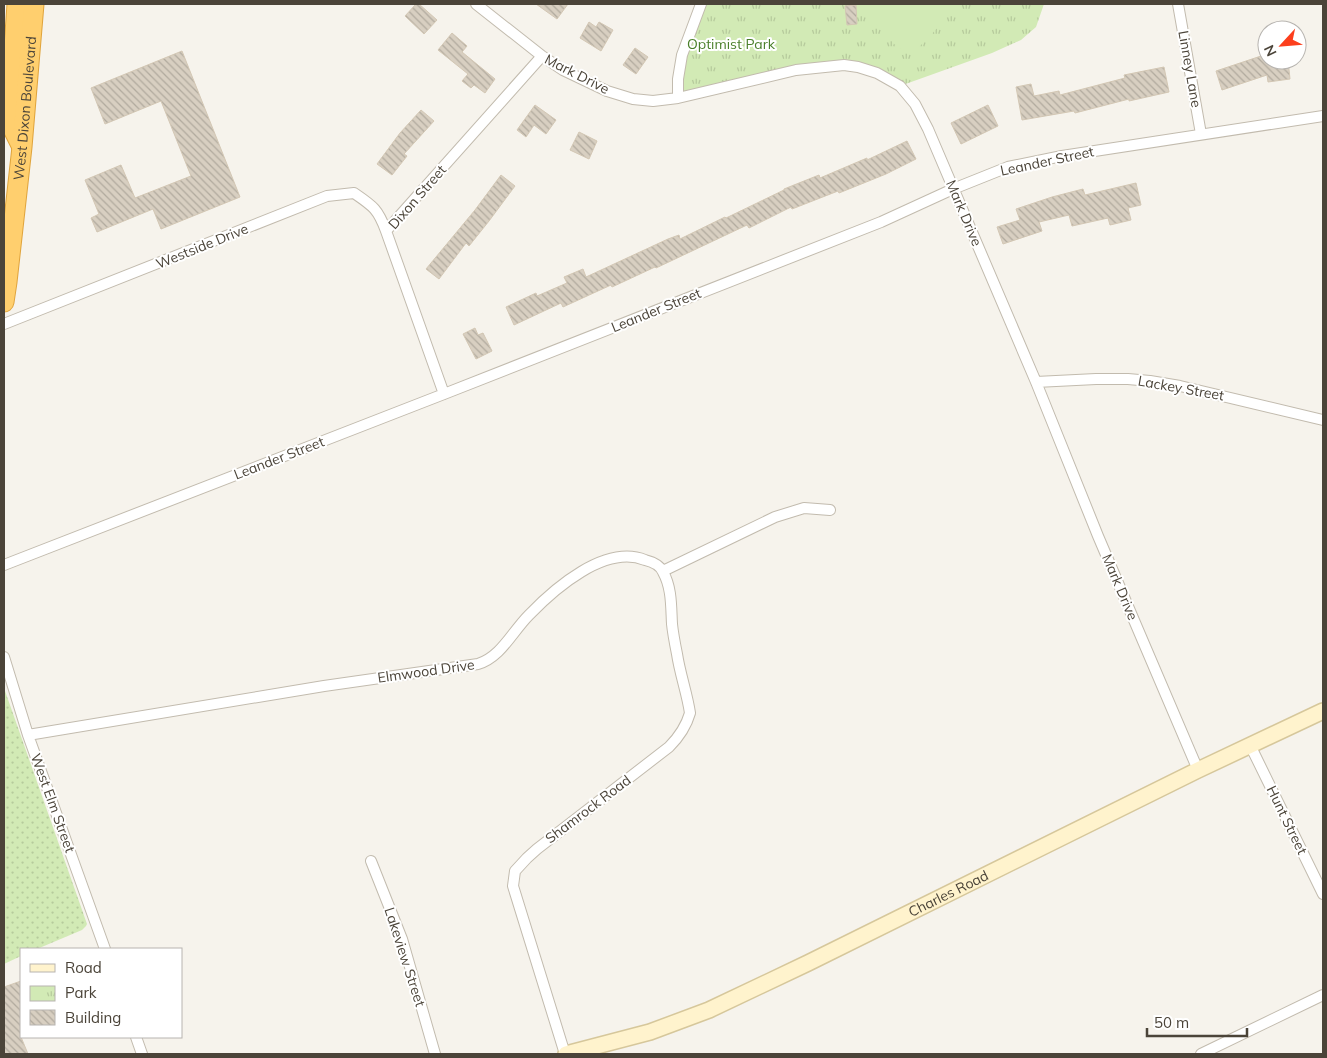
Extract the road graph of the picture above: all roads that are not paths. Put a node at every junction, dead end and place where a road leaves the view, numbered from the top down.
1 (17, 4) edge
2 (34, 4) edge
3 (476, 4) edge
4 (701, 4) edge
5 (1178, 4) edge
6 (542, 56) junction
7 (678, 98) junction
8 (1323, 116) edge
9 (1201, 134) junction
10 (22, 147) junction
11 (953, 189) junction
12 (386, 231) junction
13 (4, 302) edge
14 (4, 324) edge
15 (1036, 382) junction
16 (444, 394) junction
17 (1323, 420) edge
18 (830, 510) dead end
19 (4, 565) edge
20 (663, 571) junction
21 (4, 657) edge
22 (1323, 711) edge
23 (28, 735) junction
24 (1250, 745) junction
25 (1198, 770) junction
26 (371, 861) dead end
27 (1323, 894) edge
28 (105, 948) edge
29 (1323, 995) edge
30 (136, 1038) edge
31 (142, 1054) edge
32 (435, 1054) edge
33 (566, 1054) edge
34 (1201, 1054) edge

1 - 10 highway
2 - 10 highway, West Dixon Boulevard
3 - 6 street, Mark Drive
4 - 7 street
5 - 9 street, Linney Lane
6 - 7 street, Mark Drive
6 - 12 street, Dixon Street
7 - 11 street, Mark Drive
8 - 9 street, Leander Street
9 - 11 street, Leander Street
10 - 13 highway, West Dixon Boulevard
11 - 15 street, Mark Drive
11 - 16 street, Leander Street
12 - 14 street, Westside Drive
12 - 16 street, Dixon Street
15 - 17 street, Lackey Street
15 - 25 street, Mark Drive
16 - 19 street, Leander Street
18 - 20 street
20 - 23 street, Elmwood Drive
20 - 33 street, Shamrock Road
21 - 23 street, West Elm Street
22 - 24 street, Charles Road
23 - 28 street, West Elm Street
24 - 25 street, Charles Road
24 - 27 street, Hunt Street
25 - 33 street, Charles Road
26 - 32 street, Lakeview Street
29 - 34 street
30 - 31 street

